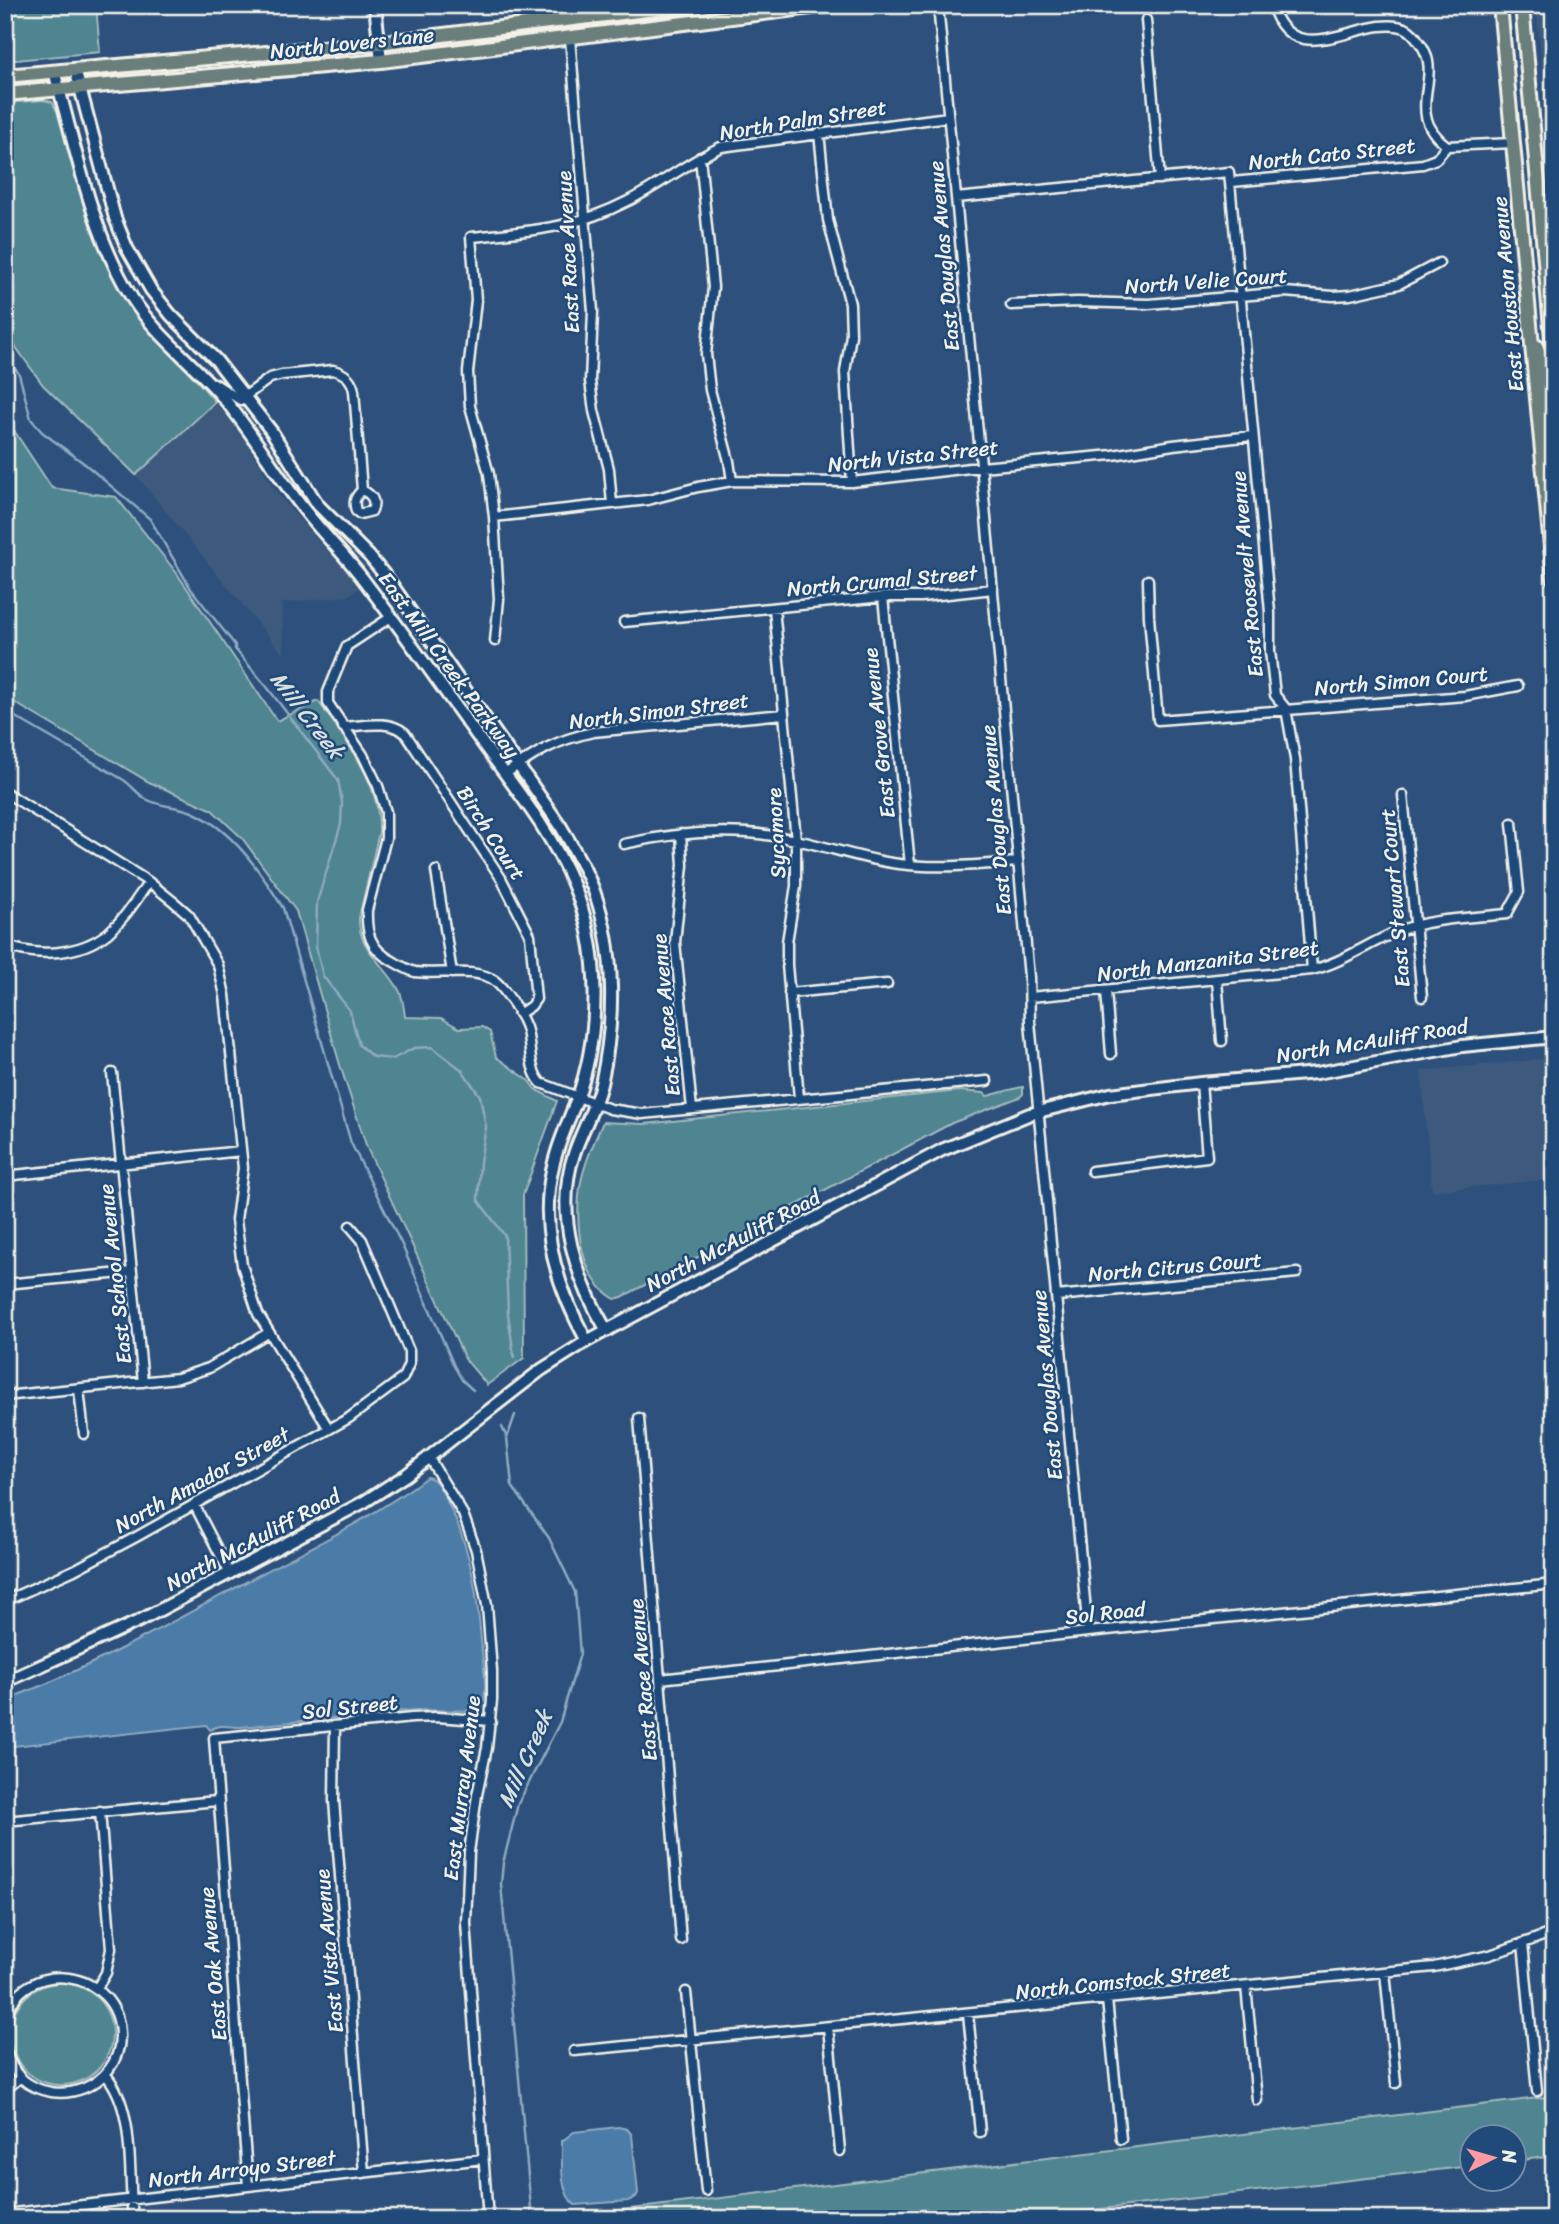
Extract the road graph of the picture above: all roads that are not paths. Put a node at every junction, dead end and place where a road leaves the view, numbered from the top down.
1 (375, 5) edge
2 (687, 5) edge
3 (828, 5) edge
4 (938, 5) edge
5 (1272, 5) edge
6 (1500, 5) edge
7 (1522, 5) edge
8 (1146, 20) dead end
9 (570, 38) junction
10 (379, 43) junction
11 (380, 61) junction
12 (75, 69) junction
13 (54, 71) junction
14 (5, 76) edge
15 (80, 88) junction
16 (59, 89) junction
17 (5, 94) edge
18 (948, 117) junction
19 (819, 133) junction
20 (1513, 143) junction
21 (1447, 146) junction
22 (700, 157) junction
23 (1160, 179) junction
24 (1232, 182) junction
25 (956, 198) junction
26 (586, 219) junction
27 (1439, 263) dead end
28 (1240, 297) junction
29 (1011, 305) dead end
30 (1531, 338) junction
31 (1554, 361) edge
32 (206, 377) junction
33 (244, 397) junction
34 (1252, 436) junction
35 (981, 467) junction
36 (1554, 470) edge
37 (732, 481) junction
38 (852, 482) junction
39 (362, 490) dead end
40 (612, 504) junction
41 (494, 517) junction
42 (1554, 579) edge
43 (1148, 580) dead end
44 (993, 589) junction
45 (883, 597) junction
46 (774, 608) junction
47 (391, 617) junction
48 (624, 622) dead end
49 (495, 641) dead end
50 (1518, 686) dead end
51 (1286, 709) junction
52 (784, 714) junction
53 (343, 727) junction
54 (520, 764) junction
55 (505, 774) junction
56 (5, 792) edge
57 (1403, 795) dead end
58 (1512, 823) dead end
59 (681, 834) junction
60 (796, 840) junction
61 (624, 844) dead end
62 (1017, 862) junction
63 (910, 865) junction
64 (436, 871) dead end
65 (149, 882) junction
66 (1416, 926) junction
67 (5, 945) edge
68 (1312, 970) junction
69 (452, 973) junction
70 (1217, 980) junction
71 (887, 984) dead end
72 (1106, 992) junction
73 (789, 993) junction
74 (1030, 997) junction
75 (1422, 997) dead end
76 (519, 1014) junction
77 (1554, 1037) edge
78 (1222, 1041) dead end
79 (1111, 1054) dead end
80 (112, 1073) dead end
81 (987, 1081) dead end
82 (1201, 1083) junction
83 (578, 1098) junction
84 (799, 1098) junction
85 (595, 1103) junction
86 (692, 1109) junction
87 (1039, 1111) junction
88 (241, 1151) junction
89 (121, 1163) junction
90 (1093, 1171) dead end
91 (5, 1176) edge
92 (351, 1226) dead end
93 (132, 1272) junction
94 (1297, 1273) dead end
95 (5, 1284) edge
96 (1056, 1296) junction
97 (607, 1331) junction
98 (268, 1333) junction
99 (587, 1342) junction
100 (143, 1382) junction
101 (79, 1390) junction
102 (5, 1396) edge
103 (639, 1418) dead end
104 (329, 1429) junction
105 (85, 1434) dead end
106 (429, 1458) junction
107 (194, 1504) junction
108 (230, 1574) junction
109 (1554, 1584) edge
110 (5, 1601) edge
111 (1088, 1632) junction
112 (660, 1679) junction
113 (5, 1682) edge
114 (491, 1721) junction
115 (335, 1726) junction
116 (214, 1738) joint
117 (217, 1801) junction
118 (100, 1811) junction
119 (5, 1821) edge
120 (1554, 1932) edge
121 (681, 1940) dead end
122 (1523, 1943) junction
123 (1385, 1972) junction
124 (1246, 1986) junction
125 (97, 1988) junction
126 (686, 1992) dead end
127 (5, 1994) edge
128 (1107, 2000) junction
129 (14, 2001) junction
130 (968, 2014) junction
131 (5, 2021) edge
132 (828, 2027) junction
133 (691, 2041) junction
134 (5, 2050) edge
135 (574, 2051) dead end
136 (105, 2074) junction
137 (21, 2077) junction
138 (1396, 2083) dead end
139 (5, 2090) edge
140 (1537, 2091) dead end
141 (1257, 2100) dead end
142 (980, 2132) dead end
143 (1121, 2139) dead end
144 (840, 2151) dead end
145 (483, 2159) junction
146 (364, 2173) junction
147 (248, 2186) junction
148 (706, 2191) dead end
149 (131, 2199) junction
150 (5, 2214) edge
151 (133, 2219) edge
152 (488, 2219) edge

1 - 10 street
2 - 10 main road, North Lovers Lane
3 - 9 main road, North Lovers Lane
4 - 18 street, East Douglas Avenue
5 - 21 street
6 - 20 main road, East Houston Avenue
7 - 31 main road, East Houston Avenue
8 - 23 street
9 - 11 main road, North Lovers Lane
9 - 26 street, East Race Avenue
10 - 11 street
10 - 12 main road, North Lovers Lane
11 - 15 main road, North Lovers Lane
12 - 13 main road, North Lovers Lane
12 - 15 street, East Mill Creek Parkway
13 - 14 main road, North Lovers Lane
13 - 16 street, East Mill Creek Parkway
15 - 16 main road, North Lovers Lane
15 - 33 street, East Mill Creek Parkway
16 - 17 main road, North Lovers Lane
16 - 32 street, East Mill Creek Parkway
18 - 19 street, North Palm Street
18 - 25 street, East Douglas Avenue
19 - 22 street, North Palm Street
19 - 38 street
20 - 21 street, North Cato Street
20 - 30 main road, East Houston Avenue
21 - 24 street, North Cato Street
22 - 26 street, North Palm Street
22 - 37 street
23 - 24 street, East Roosevelt Avenue
23 - 25 street
24 - 28 street, East Roosevelt Avenue
25 - 35 street, East Douglas Avenue
26 - 40 street, East Race Avenue
26 - 41 street, North Palm Street
27 - 28 street, North Velie Court
28 - 29 street, North Velie Court
28 - 34 street, East Roosevelt Avenue
30 - 36 main road
30 - 42 main road, East Houston Avenue
32 - 33 street
32 - 47 street, East Mill Creek Parkway
33 - 39 street
33 - 54 street, East Mill Creek Parkway
34 - 35 street, North Vista Street
34 - 51 street, East Roosevelt Avenue
35 - 38 street, North Vista Street
35 - 44 street, East Douglas Avenue
37 - 38 street, North Vista Street
37 - 40 street, North Vista Street
40 - 41 street, North Vista Street
41 - 49 street
43 - 51 street
44 - 45 street, North Crumal Street
44 - 62 street, East Douglas Avenue
45 - 46 street, North Crumal Street
45 - 63 street, East Grove Avenue
46 - 48 street, North Crumal Street
46 - 52 street, Sycamore
47 - 53 street
47 - 55 street, East Mill Creek Parkway
50 - 51 street, North Simon Court
51 - 68 street, East Roosevelt Avenue
52 - 54 street, North Simon Street
52 - 60 street, Sycamore
53 - 69 street
53 - 76 street, Birch Court
54 - 55 street, North Simon Street
54 - 85 street, East Mill Creek Parkway
55 - 83 street, East Mill Creek Parkway
56 - 65 street
57 - 66 street, East Stewart Court
58 - 66 street, North Manzanita Street
59 - 60 street
59 - 61 street
59 - 86 street, East Race Avenue
60 - 63 street
60 - 73 street, Sycamore
62 - 63 street
62 - 74 street, East Douglas Avenue
64 - 69 street
65 - 67 street
65 - 88 street
66 - 68 street, North Manzanita Street
66 - 75 street, East Stewart Court
68 - 70 street, North Manzanita Street
69 - 76 street
70 - 72 street, North Manzanita Street
70 - 78 street
71 - 73 street
72 - 74 street, North Manzanita Street
72 - 79 street
73 - 84 street, Sycamore
74 - 87 street, East Douglas Avenue
76 - 83 street
77 - 82 street, North McAuliff Road
80 - 89 street, East School Avenue
81 - 84 street
82 - 87 street, North McAuliff Road
82 - 90 street
83 - 85 street
83 - 99 street, East Mill Creek Parkway
84 - 86 street
85 - 86 street
85 - 97 street, East Mill Creek Parkway
87 - 96 street, East Douglas Avenue
87 - 97 street, North McAuliff Road
88 - 89 street
88 - 98 street
89 - 91 street
89 - 93 street, East School Avenue
92 - 104 street, North Amador Street
93 - 95 street
93 - 100 street, East School Avenue
94 - 96 street, North Citrus Court
96 - 111 street, East Douglas Avenue
97 - 99 street, North McAuliff Road
98 - 100 street
98 - 104 street
99 - 106 street, North McAuliff Road
100 - 101 street
101 - 102 street
101 - 105 street
103 - 112 street, East Race Avenue
104 - 107 street, North Amador Street
106 - 108 street, North McAuliff Road
106 - 114 street, East Murray Avenue
107 - 108 street
107 - 110 street, North Amador Street
108 - 113 street, North McAuliff Road
109 - 111 street, Sol Road
111 - 112 street, Sol Road
112 - 121 street, East Race Avenue
114 - 115 street, Sol Street
114 - 145 street, East Murray Avenue
115 - 116 street, Sol Street
115 - 146 street, East Vista Avenue
116 - 117 street, East Oak Avenue
117 - 118 street
117 - 147 street, East Oak Avenue
118 - 119 street
118 - 125 street
120 - 122 street, North Comstock Street
122 - 123 street, North Comstock Street
122 - 140 street
123 - 124 street, North Comstock Street
123 - 138 street
124 - 128 street, North Comstock Street
124 - 141 street
125 - 129 street
125 - 136 street
126 - 133 street
127 - 129 street
128 - 130 street, North Comstock Street
128 - 143 street
129 - 131 street
130 - 132 street, North Comstock Street
130 - 142 street
132 - 133 street, North Comstock Street
132 - 144 street
133 - 135 street, North Comstock Street
133 - 148 street
134 - 137 street
136 - 137 street
136 - 149 street
137 - 139 street
145 - 146 street, North Arroyo Street
145 - 152 street, East Murray Avenue
146 - 147 street, North Arroyo Street
147 - 149 street, North Arroyo Street
149 - 150 street, North Arroyo Street
149 - 151 street

